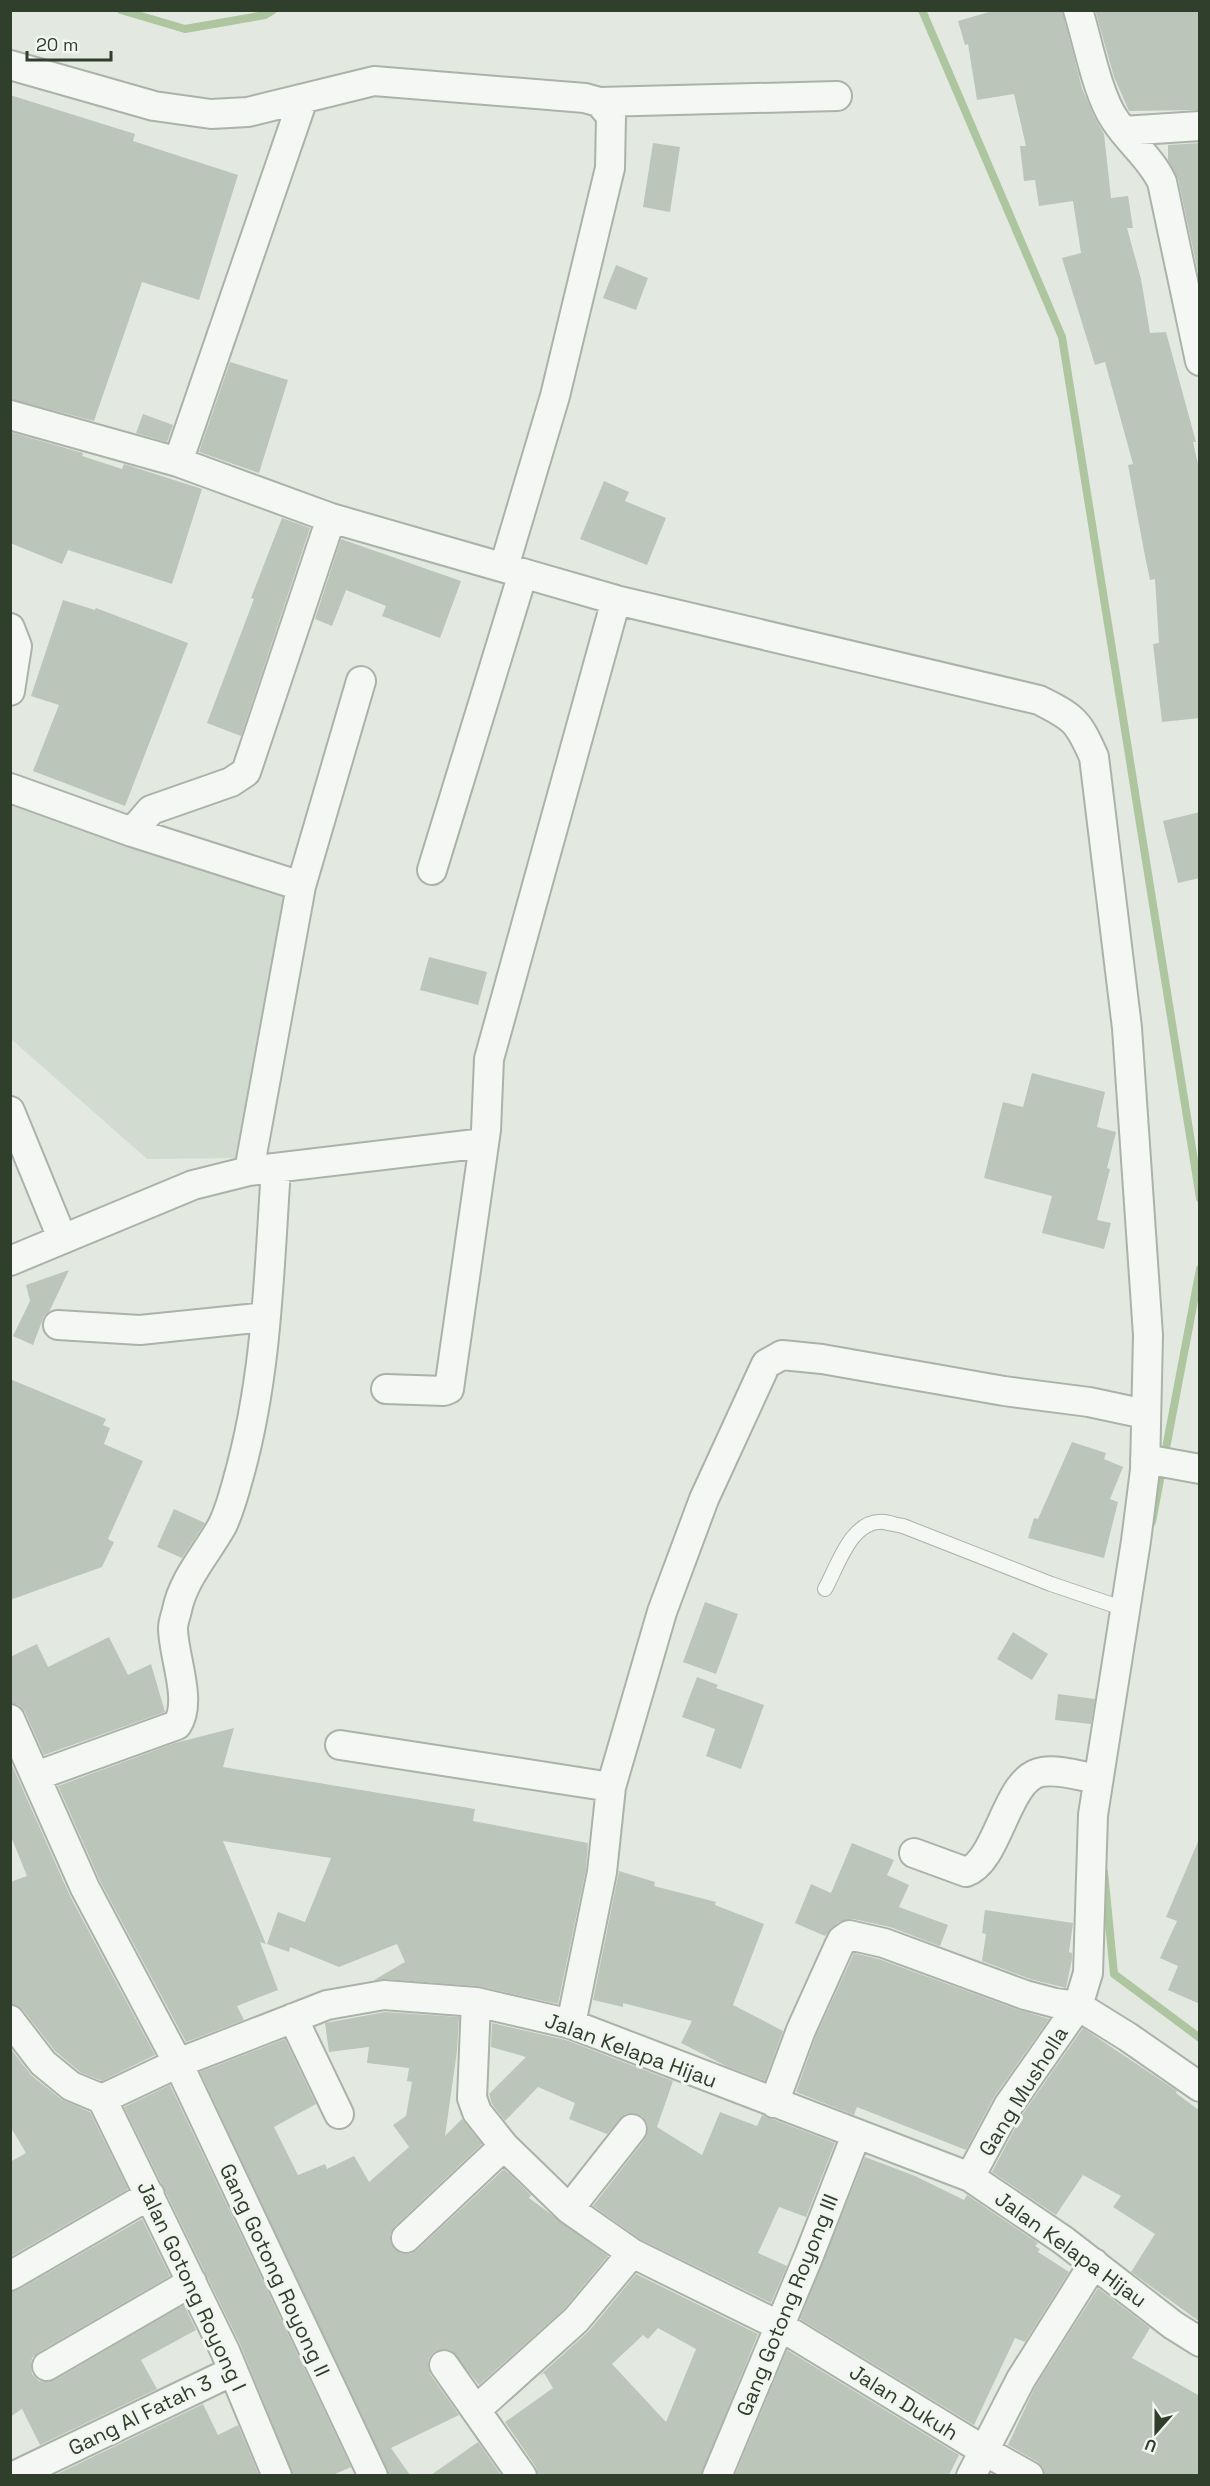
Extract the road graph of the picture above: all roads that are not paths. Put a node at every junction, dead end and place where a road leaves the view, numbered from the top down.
1 (1078, 10) edge
2 (10, 65) edge
3 (837, 96) dead end
4 (303, 99) junction
5 (598, 102) junction
6 (1200, 126) edge
7 (1123, 131) junction
8 (1193, 304) edge
9 (1200, 361) edge
10 (10, 415) edge
11 (178, 462) junction
12 (331, 518) junction
13 (514, 570) junction
14 (616, 600) junction
15 (10, 628) edge
16 (361, 681) dead end
17 (10, 691) edge
18 (10, 788) edge
19 (132, 832) junction
20 (432, 870) dead end
21 (301, 886) junction
22 (10, 1111) edge
23 (484, 1143) junction
24 (262, 1169) junction
25 (62, 1238) junction
26 (10, 1261) edge
27 (266, 1317) junction
28 (58, 1326) dead end
29 (386, 1389) dead end
30 (1145, 1414) junction
31 (1151, 1460) junction
32 (1200, 1470) edge
33 (825, 1589) dead end
34 (1125, 1609) junction
35 (10, 1719) edge
36 (340, 1745) dead end
37 (36, 1776) junction
38 (1097, 1779) junction
39 (611, 1787) junction
40 (914, 1853) dead end
41 (476, 2002) junction
42 (1078, 2006) junction
43 (293, 2018) junction
44 (10, 2020) edge
45 (571, 2024) junction
46 (178, 2063) junction
47 (1200, 2087) edge
48 (102, 2098) junction
49 (774, 2103) junction
50 (339, 2114) dead end
51 (632, 2129) dead end
52 (856, 2134) junction
53 (504, 2146) junction
54 (970, 2177) junction
55 (150, 2195) junction
56 (569, 2209) junction
57 (406, 2238) dead end
58 (632, 2253) junction
59 (1094, 2263) junction
60 (10, 2276) edge
61 (192, 2282) junction
62 (780, 2326) junction
63 (1200, 2342) edge
64 (444, 2365) dead end
65 (47, 2366) dead end
66 (233, 2371) junction
67 (477, 2409) junction
68 (983, 2450) junction
69 (510, 2471) edge
70 (14, 2475) edge
71 (278, 2475) edge
72 (372, 2475) edge
73 (717, 2475) edge
74 (971, 2475) edge
75 (1029, 2475) edge

1 - 7 street
2 - 4 street
3 - 5 street
4 - 5 street
4 - 11 street
5 - 13 street
6 - 7 street
7 - 8 street
8 - 9 street
10 - 11 street, Gang Musholla
11 - 12 street, Gang Musholla
12 - 13 street, Gang Musholla
12 - 19 street
13 - 14 street, Gang Musholla
13 - 20 street
14 - 23 street
14 - 30 street, Gang Musholla
15 - 17 street
16 - 21 street
18 - 19 street
19 - 21 street
21 - 24 street
22 - 25 street
23 - 24 street
23 - 29 street
24 - 25 street
24 - 27 street
25 - 26 street
27 - 28 street
27 - 37 street
30 - 31 street, Gang Musholla
30 - 39 street
31 - 32 street
31 - 34 street, Gang Musholla
33 - 34 lane
34 - 38 street, Gang Musholla
35 - 37 street, Gang Gotong Royong II
36 - 39 street
37 - 46 street, Gang Gotong Royong II
38 - 40 street
38 - 42 street, Gang Musholla
39 - 45 street
41 - 43 street, Jalan Kelapa Hijau
41 - 45 street, Jalan Kelapa Hijau
41 - 53 street, Jalan Dukuh
42 - 47 street
42 - 49 street
42 - 54 street, Gang Musholla
43 - 46 street, Jalan Kelapa Hijau
43 - 50 street
44 - 48 street
45 - 49 street, Jalan Kelapa Hijau
46 - 48 street, Jalan Kelapa Hijau
46 - 72 street, Gang Gotong Royong II
48 - 55 street, Jalan Gotong Royong I
49 - 52 street, Jalan Kelapa Hijau
51 - 56 street
52 - 54 street, Jalan Kelapa Hijau
52 - 62 street, Gang Gotong Royong III
53 - 56 street, Jalan Dukuh
53 - 57 street
54 - 59 street, Jalan Kelapa Hijau
55 - 60 street
55 - 61 street, Jalan Gotong Royong I
56 - 58 street, Jalan Dukuh
58 - 62 street, Jalan Dukuh
58 - 67 street
59 - 63 street, Jalan Kelapa Hijau
59 - 68 street
61 - 65 street
61 - 66 street, Jalan Gotong Royong I
62 - 68 street, Jalan Dukuh
62 - 73 street, Gang Gotong Royong III
64 - 67 street
66 - 70 street, Gang Al Fatah 3
66 - 71 street, Jalan Gotong Royong I
67 - 69 street
68 - 74 street
68 - 75 street, Jalan Dukuh

